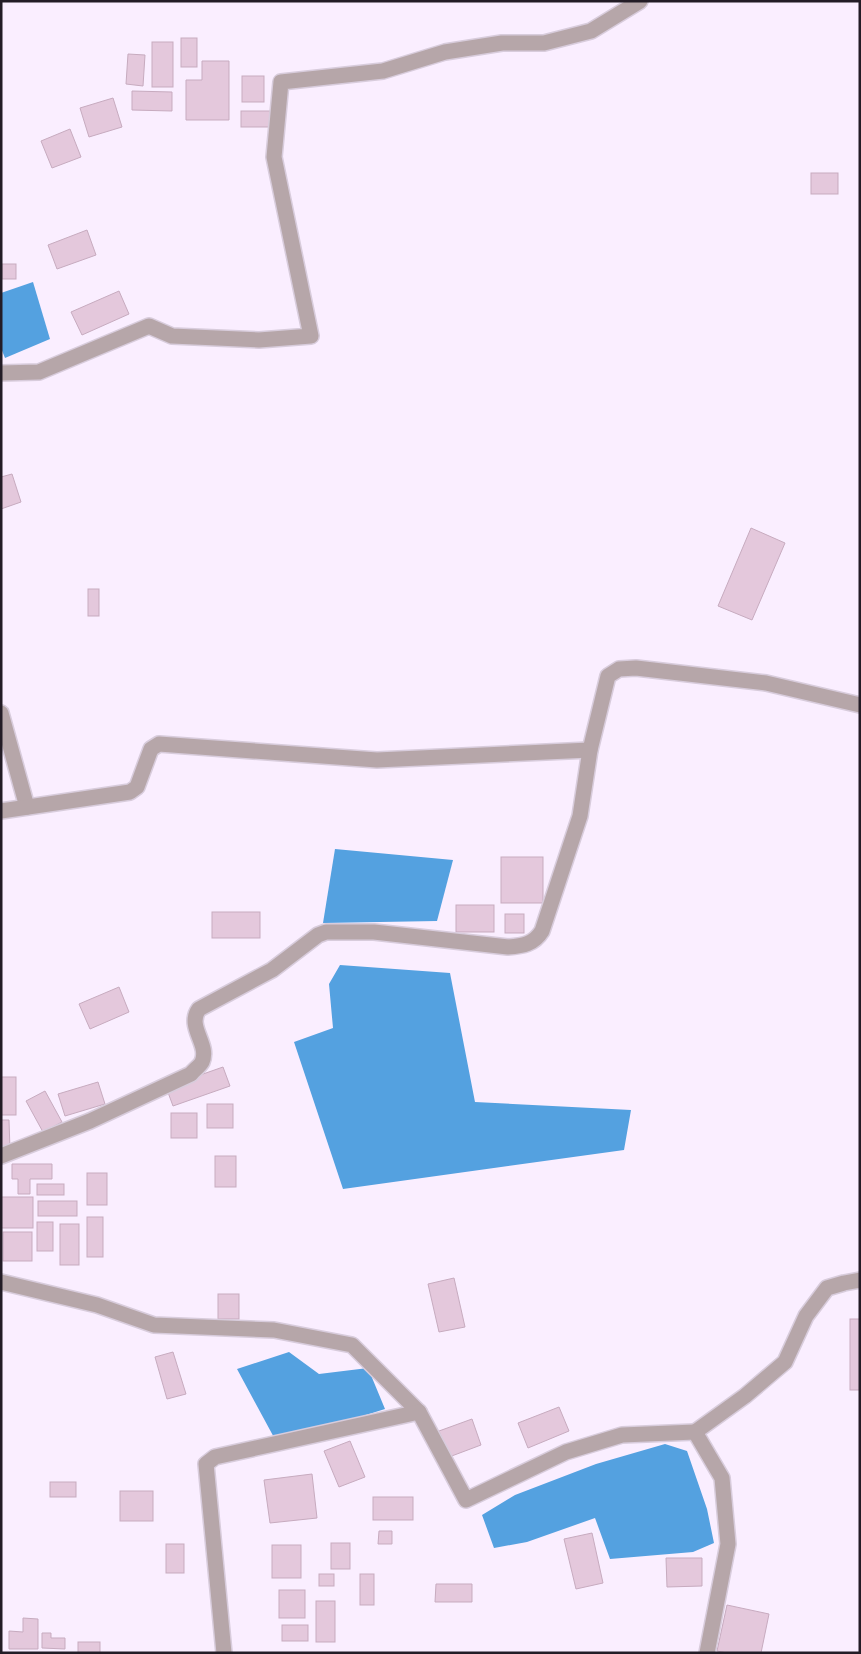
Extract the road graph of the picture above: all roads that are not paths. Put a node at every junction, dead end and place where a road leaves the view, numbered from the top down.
1 (640, 1) edge
2 (1, 373) edge
3 (860, 705) edge
4 (1, 713) edge
5 (590, 750) junction
6 (27, 807) junction
7 (1, 811) edge
8 (1, 1156) edge
9 (860, 1280) edge
10 (1, 1282) edge
11 (419, 1412) junction
12 (695, 1432) junction
13 (224, 1653) edge
14 (707, 1653) edge

1 - 2 street
3 - 5 street
4 - 6 street
5 - 6 street
5 - 8 street
6 - 7 street
9 - 12 street
10 - 11 street
11 - 12 street
11 - 13 street
12 - 14 street

